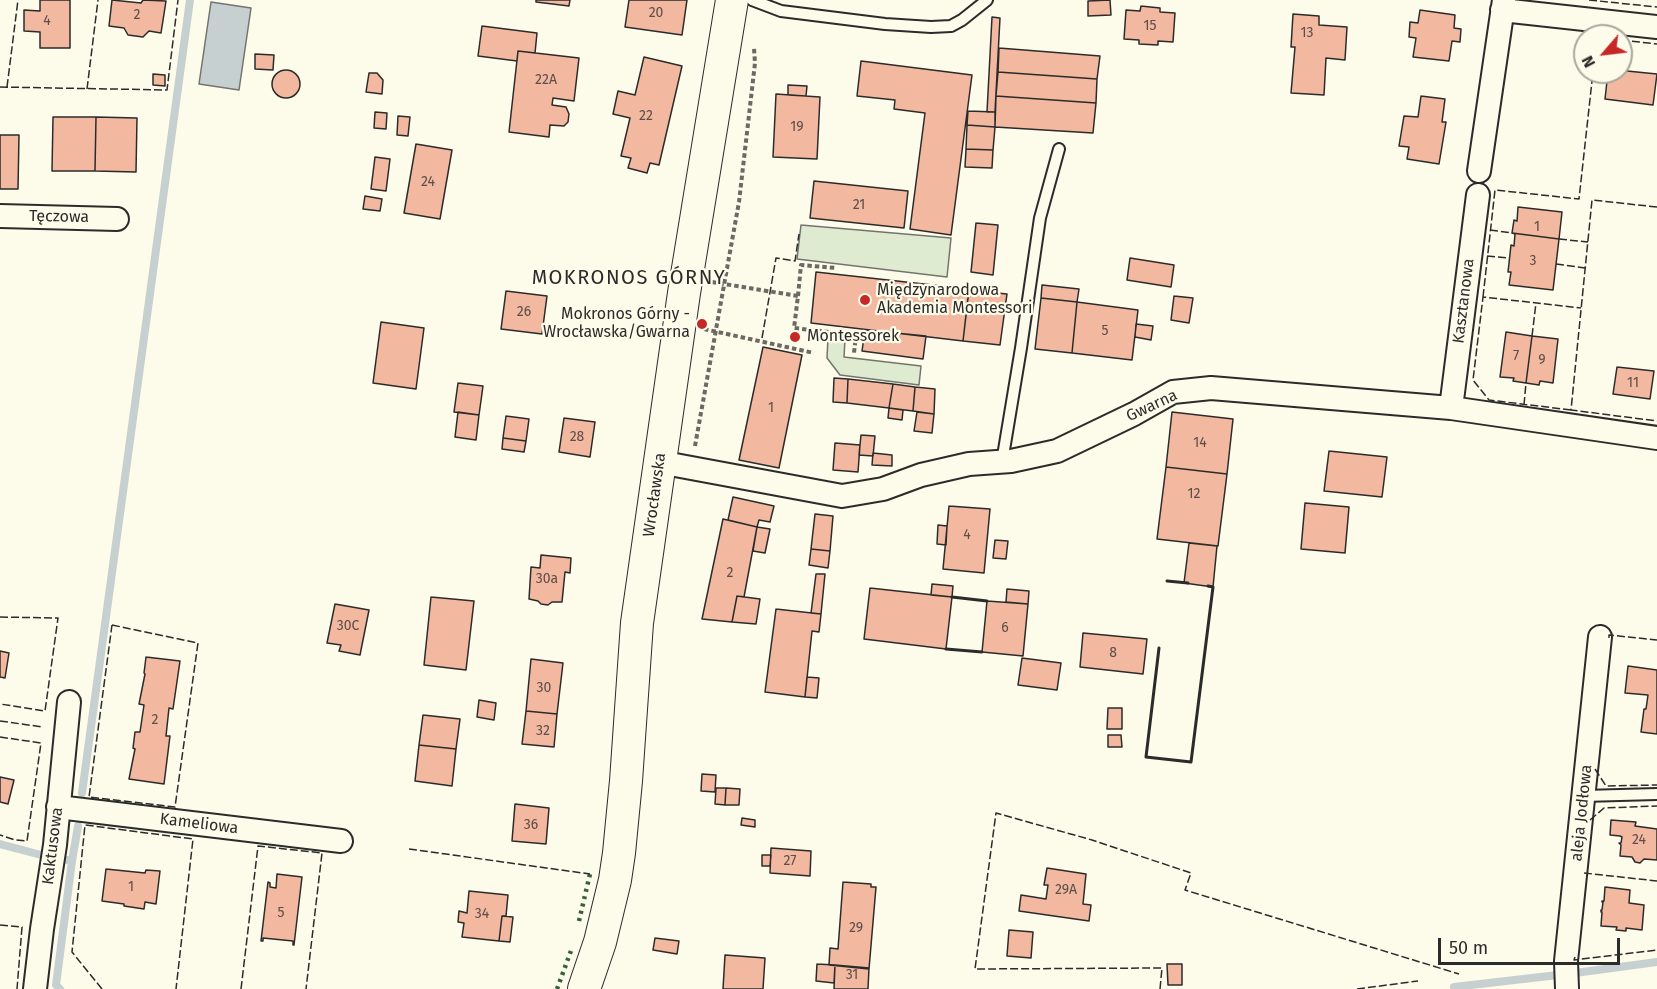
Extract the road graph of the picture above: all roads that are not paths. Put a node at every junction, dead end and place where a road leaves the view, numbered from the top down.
1 (987, 0) edge
2 (748, 1) edge
3 (1503, 5) edge
4 (1657, 27) edge
5 (1059, 149) dead end
6 (1479, 171) dead end
7 (1478, 195) dead end
8 (0, 216) edge
9 (117, 219) dead end
10 (1451, 408) junction
11 (1657, 438) edge
12 (659, 462) junction
13 (1002, 462) junction
14 (1600, 637) dead end
15 (69, 702) dead end
16 (1657, 794) edge
17 (1583, 796) junction
18 (58, 807) junction
19 (341, 841) dead end
20 (35, 989) edge
21 (584, 989) edge
22 (1567, 989) edge

1 - 2 lane
2 - 12 street, Wrocławska
3 - 4 street
3 - 6 street
5 - 13 lane
7 - 10 street, Kasztanowa
8 - 9 street, Tęczowa
10 - 11 street, Gwarna
10 - 13 street, Gwarna
12 - 13 street, Gwarna
12 - 21 street, Wrocławska
14 - 17 street, aleja Jodłowa
15 - 18 street, Kaktusowa
16 - 17 lane
17 - 22 street, aleja Jodłowa
18 - 19 street, Kameliowa
18 - 20 street, Kaktusowa

